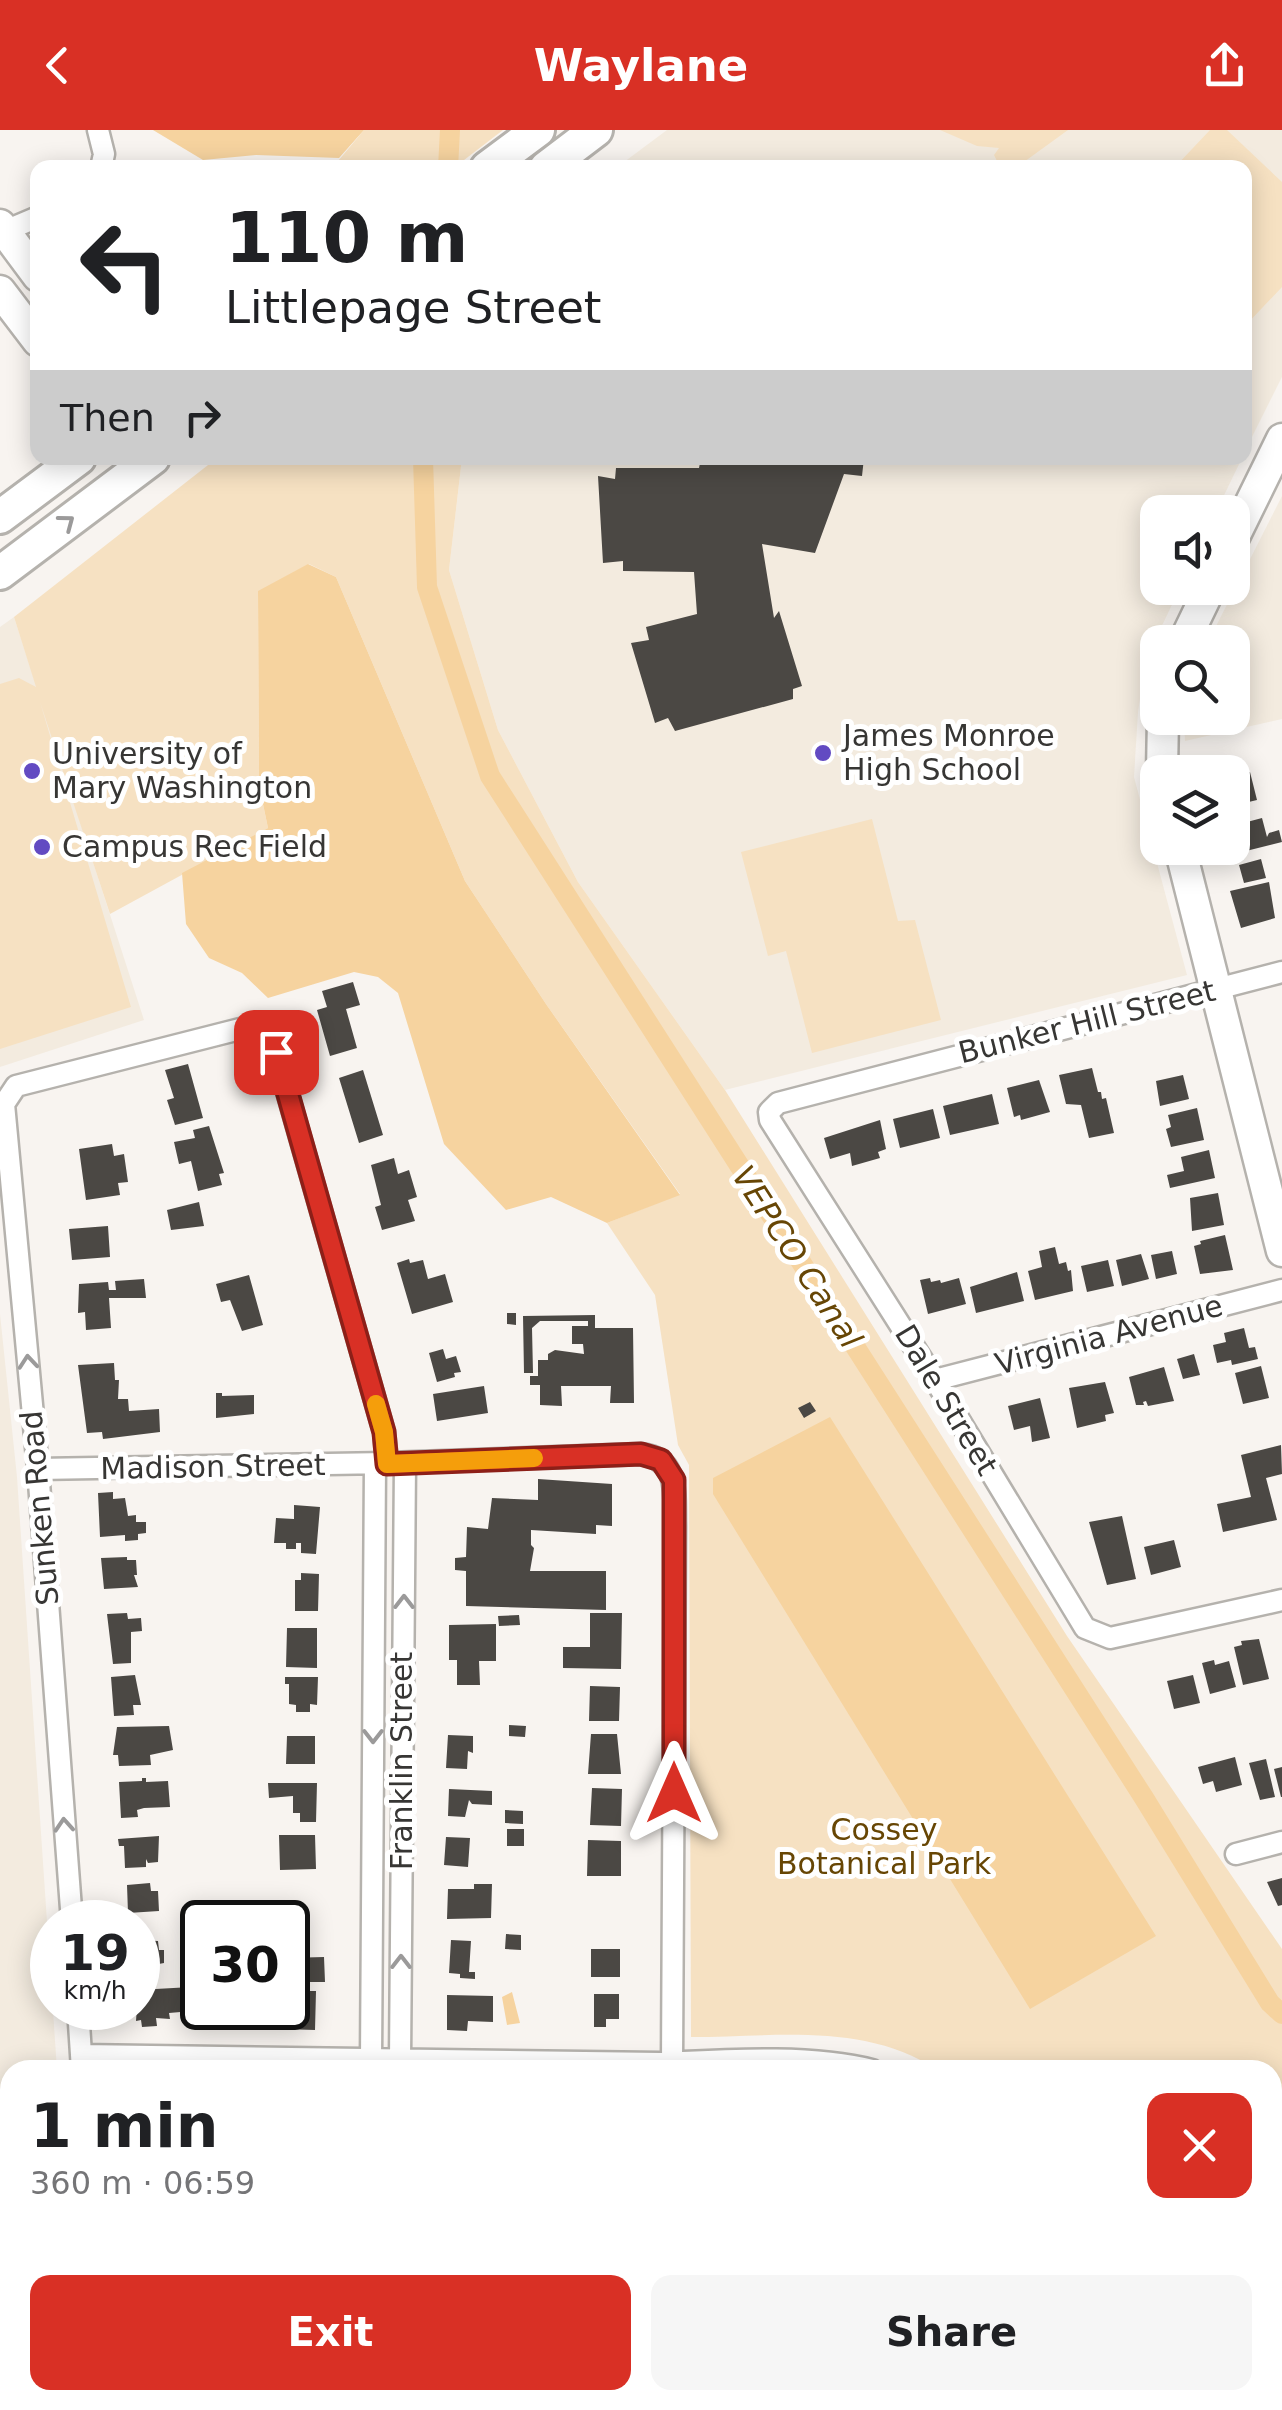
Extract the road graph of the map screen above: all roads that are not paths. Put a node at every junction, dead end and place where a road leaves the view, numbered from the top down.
1 (98, 130) edge
2 (538, 130) edge
3 (596, 130) edge
4 (103, 160) edge
5 (497, 160) edge
6 (557, 160) edge
7 (30, 219) edge
8 (2, 228) edge
9 (30, 265) edge
10 (0, 292) edge
11 (30, 331) edge
12 (1282, 439) edge
13 (70, 465) edge
14 (133, 465) edge
15 (1250, 504) edge
16 (0, 517) edge
17 (0, 572) edge
18 (1184, 865) edge
19 (1282, 972) edge
20 (1216, 990) junction
21 (276, 1052) joint
22 (892, 1072) joint
23 (1282, 1251) edge
24 (1282, 1290) edge
25 (935, 1380) junction
26 (389, 1463) junction
27 (38, 1470) junction
28 (1282, 1600) edge
29 (1282, 1842) edge
30 (1236, 1854) dead end
31 (70, 1900) edge
32 (80, 2030) edge
33 (82, 2060) edge
34 (386, 2060) edge
35 (386, 2060) edge
36 (664, 2060) edge

1 - 4 street
2 - 5 main road
3 - 6 main road
7 - 8 street
8 - 9 street
10 - 11 street
12 - 15 street
13 - 16 main road
17 -> 14 main road
18 - 20 street
19 - 20 street, Bunker Hill Street
20 - 22 street, Bunker Hill Street
20 - 23 street
21 - 26 street, Franklin Street
27 -> 21 street, Sunken Road
22 - 25 street, Dale Street
24 - 25 street, Virginia Avenue
25 - 28 street, Dale Street
26 - 27 street, Madison Street
26 -> 34 street, Franklin Street
35 -> 26 street, Franklin Street
26 - 36 street, Madison Street
31 -> 27 street, Sunken Road
29 - 30 street
32 - 33 street

